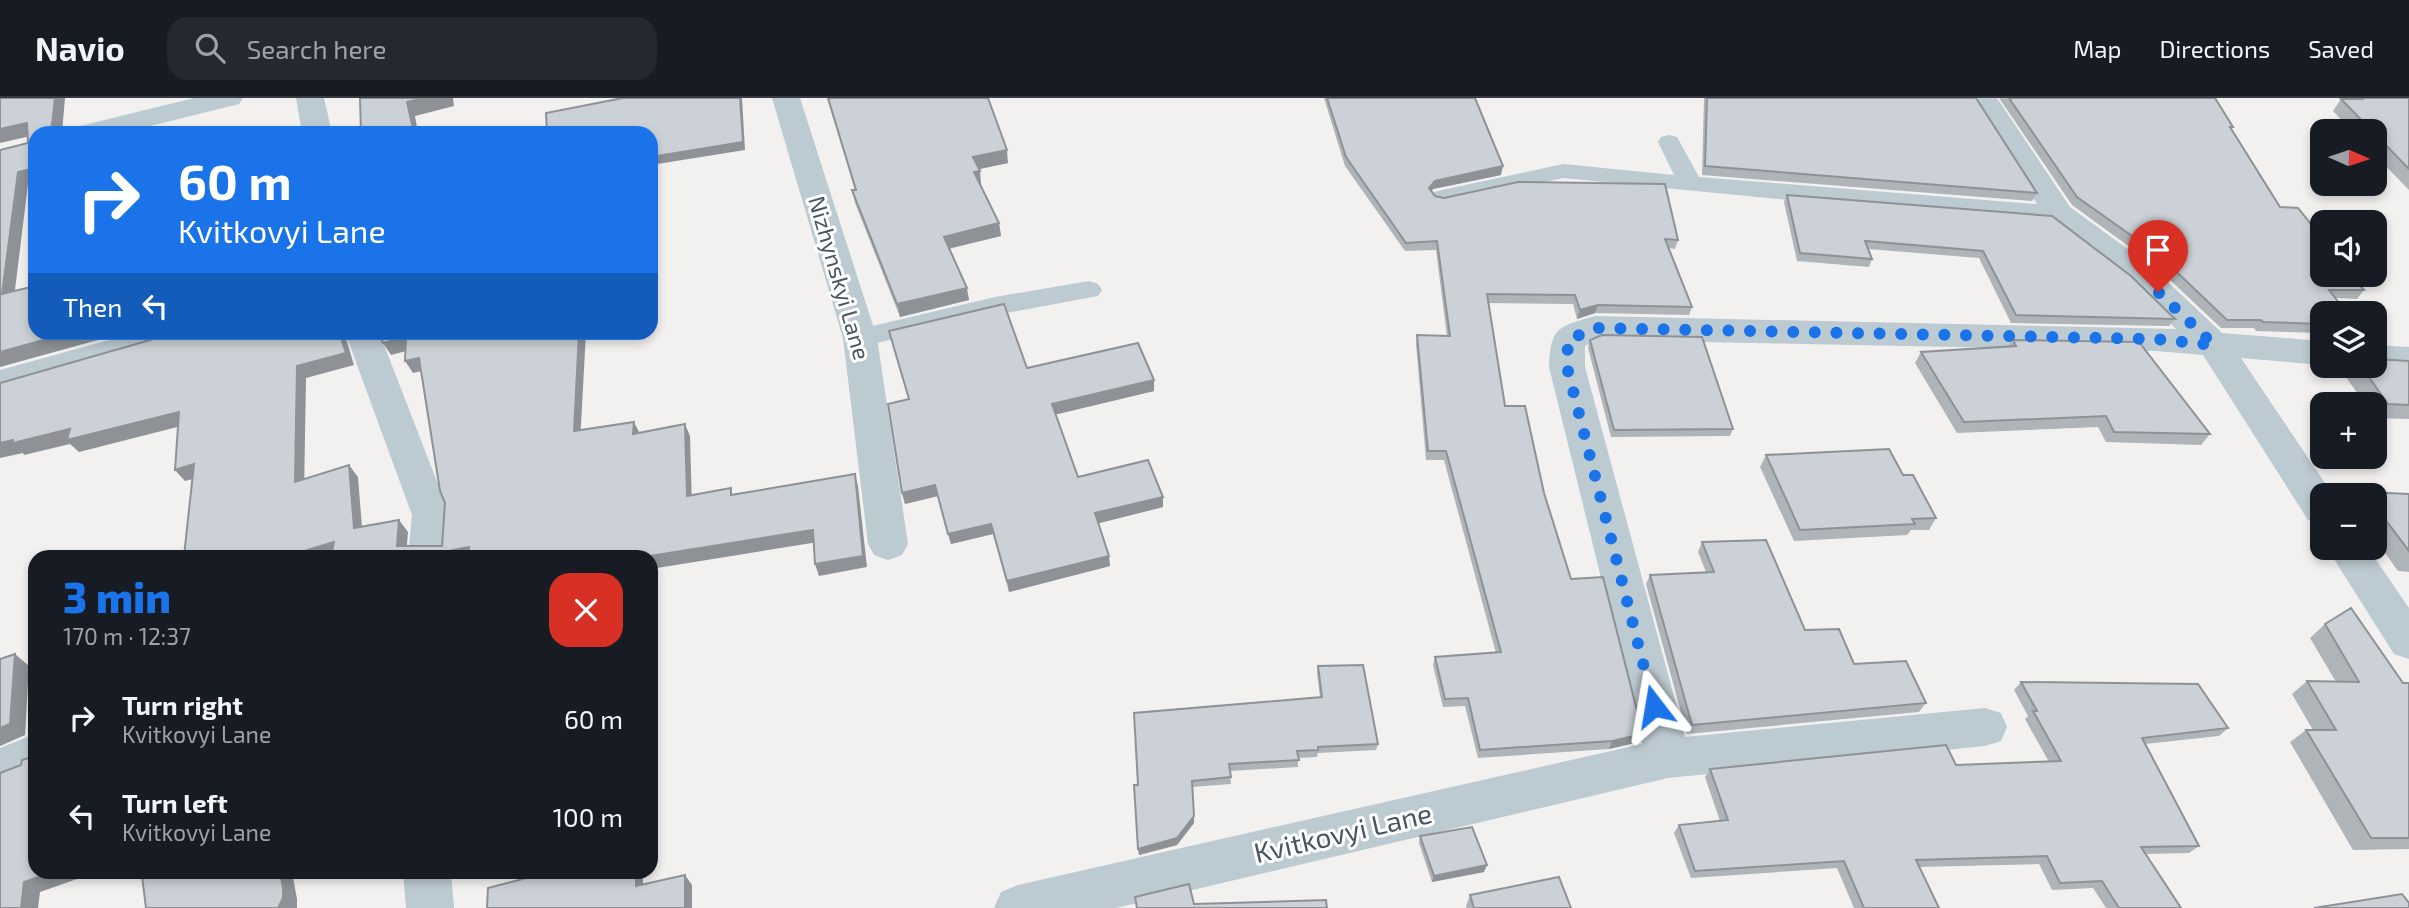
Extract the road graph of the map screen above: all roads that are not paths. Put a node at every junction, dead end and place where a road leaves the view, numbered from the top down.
1 (229, 98) edge
2 (310, 98) edge
3 (786, 98) edge
4 (1983, 98) edge
5 (115, 126) edge
6 (316, 126) edge
7 (1669, 142) dead end
8 (1690, 182) junction
9 (1442, 197) edge
10 (2059, 214) junction
11 (1089, 290) dead end
12 (860, 338) junction
13 (154, 340) edge
14 (365, 340) edge
15 (2214, 345) junction
16 (2310, 352) edge
17 (2387, 358) edge
18 (2409, 359) edge
19 (0, 383) edge
20 (2310, 491) edge
21 (888, 544) dead end
22 (428, 550) edge
23 (2355, 560) edge
24 (2409, 642) edge
25 (1985, 727) dead end
26 (28, 757) edge
27 (1668, 758) junction
28 (0, 768) edge
29 (428, 879) edge
30 (430, 908) edge
31 (1018, 908) edge

1 - 5 street
2 - 6 street
3 - 12 street, Nizhynskyi Lane
4 - 10 street
7 - 8 lane
8 - 9 lane
8 - 10 lane
10 - 15 street
11 - 12 lane
12 - 21 street, Nizhynskyi Lane
13 - 19 street
14 - 22 street
15 - 16 street
15 - 20 street
15 - 27 street
17 - 18 street
23 - 24 street
25 - 27 street, Kvitkovyi Lane
26 - 28 street
27 - 31 street, Kvitkovyi Lane
29 - 30 street

